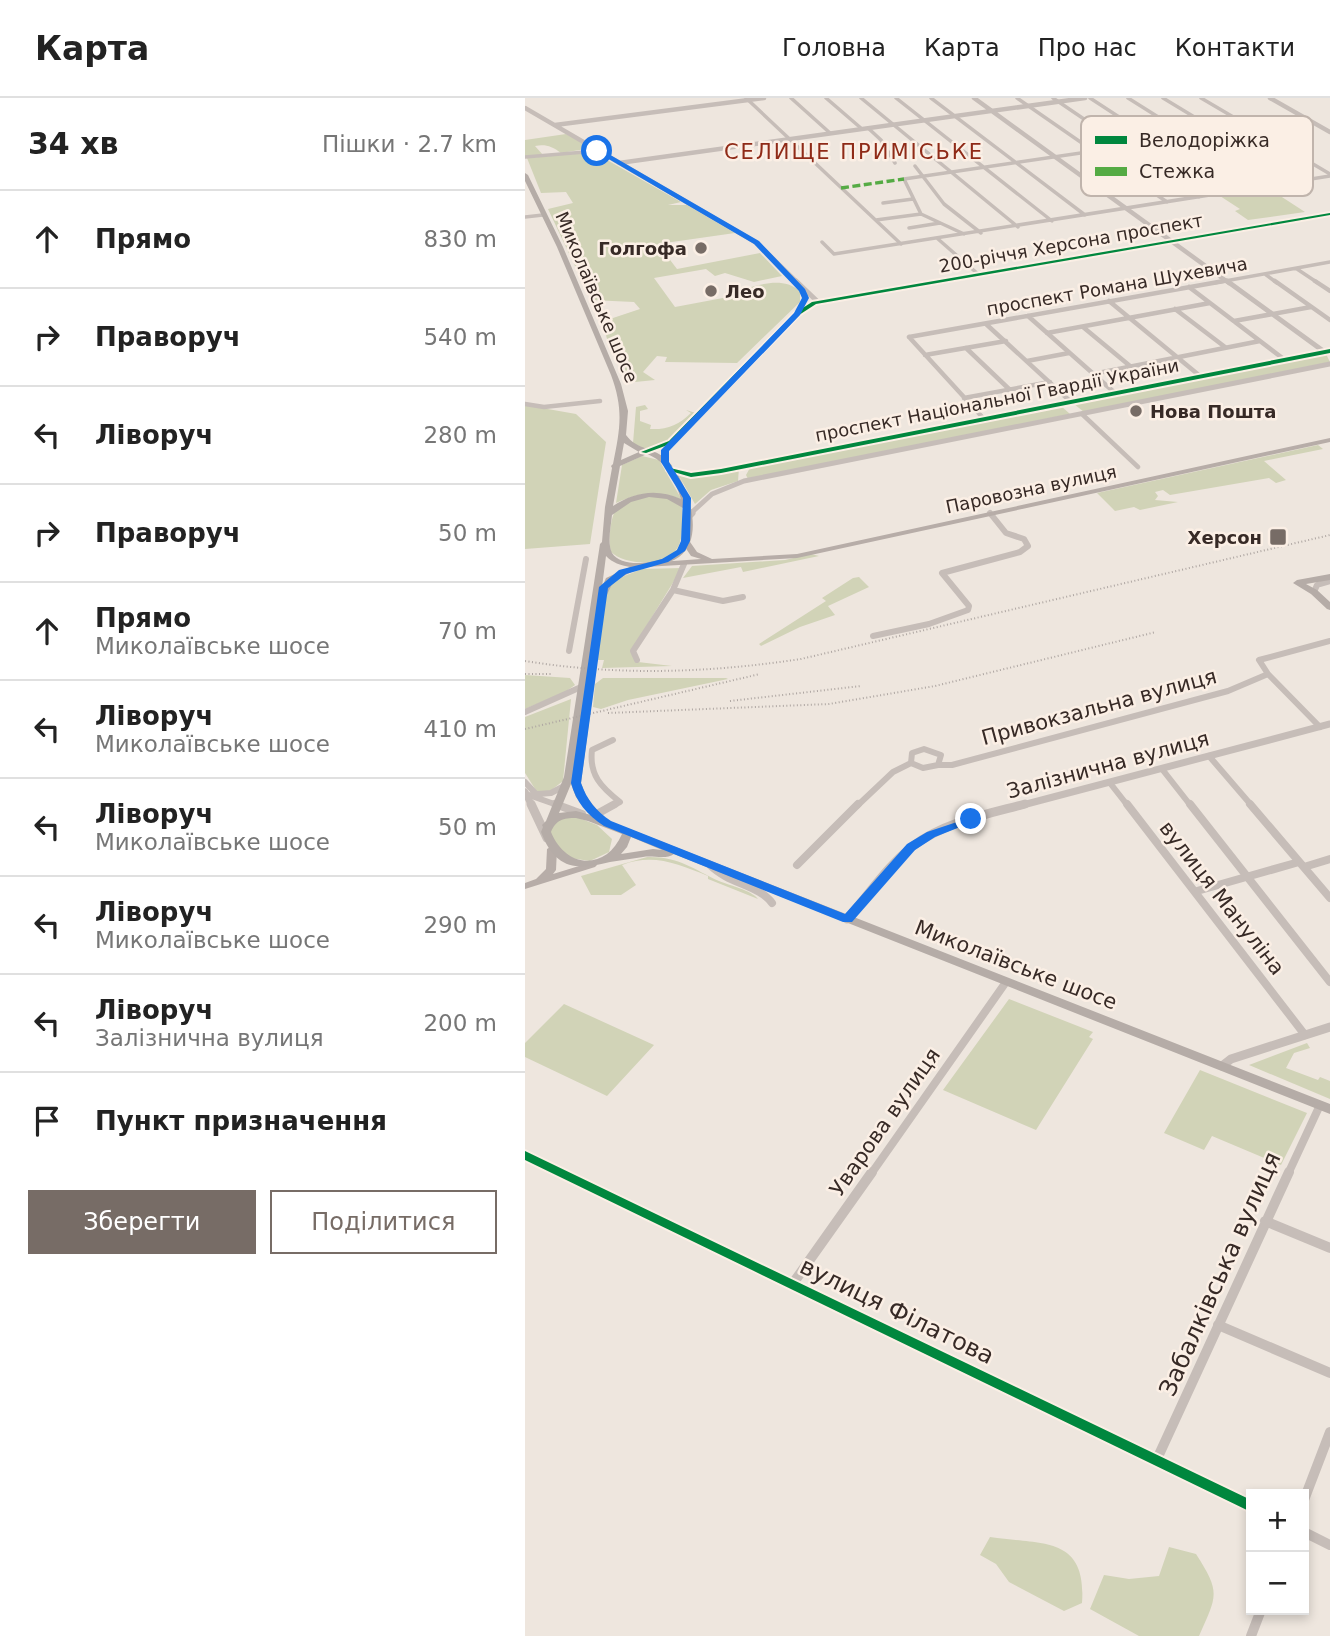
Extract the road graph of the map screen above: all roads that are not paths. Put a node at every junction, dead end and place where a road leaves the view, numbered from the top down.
1 (764, 98) edge
2 (792, 98) edge
3 (826, 98) edge
4 (861, 98) edge
5 (896, 98) edge
6 (931, 98) edge
7 (974, 98) edge
8 (1017, 98) edge
9 (1053, 98) edge
10 (1088, 98) edge
11 (1128, 98) edge
12 (1163, 98) edge
13 (1201, 98) edge
14 (1270, 98) edge
15 (748, 99) edge
16 (1058, 102) junction
17 (1028, 106) junction
18 (525, 108) edge
19 (992, 111) junction
20 (956, 116) junction
21 (1116, 116) edge
22 (1157, 116) edge
23 (1192, 116) edge
24 (1231, 116) edge
25 (1302, 116) edge
26 (1081, 117) edge
27 (925, 121) junction
28 (1313, 122) edge
29 (555, 125) junction
30 (893, 125) junction
31 (865, 129) junction
32 (1330, 132) edge
33 (830, 133) junction
34 (790, 138) junction
35 (1081, 143) edge
36 (597, 151) junction
37 (1081, 153) edge
38 (525, 157) edge
39 (1054, 157) junction
40 (1017, 162) junction
41 (619, 163) junction
42 (895, 163) dead end
43 (1313, 165) edge
44 (915, 166) dead end
45 (984, 167) junction
46 (953, 172) junction
47 (525, 175) edge
48 (1330, 175) edge
49 (924, 176) junction
50 (1081, 176) edge
51 (1109, 196) edge
52 (1158, 196) edge
53 (1206, 196) edge
54 (1199, 197) joint
55 (913, 199) junction
56 (1167, 202) junction
57 (883, 203) dead end
58 (1127, 209) junction
59 (921, 214) junction
60 (1330, 214) edge
61 (543, 215) junction
62 (1085, 215) junction
63 (525, 217) edge
64 (876, 220) junction
65 (1052, 221) junction
66 (941, 223) junction
67 (1018, 227) junction
68 (909, 228) dead end
69 (981, 233) junction
70 (965, 234) junction
71 (938, 239) junction
72 (822, 242) dead end
73 (1173, 242) junction
74 (901, 244) junction
75 (1328, 264) edge
76 (1296, 268) junction
77 (978, 274) junction
78 (1265, 274) junction
79 (1227, 281) junction
80 (1189, 287) junction
81 (803, 290) junction
82 (1330, 291) edge
83 (867, 293) junction
84 (818, 302) junction
85 (1109, 302) junction
86 (1210, 303) junction
87 (1311, 307) junction
88 (1175, 310) junction
89 (797, 314) junction
90 (1273, 314) junction
91 (1028, 316) junction
92 (1129, 318) junction
93 (1330, 320) edge
94 (1234, 321) junction
95 (986, 324) junction
96 (1083, 327) junction
97 (1047, 333) junction
98 (1006, 341) junction
99 (1260, 341) junction
100 (1225, 347) junction
101 (966, 348) junction
102 (1069, 353) junction
103 (1328, 353) edge
104 (925, 355) junction
105 (1177, 357) junction
106 (1285, 360) junction
107 (1027, 361) junction
108 (1330, 364) edge
109 (1130, 366) junction
110 (1093, 374) junction
111 (1200, 376) junction
112 (1050, 382) junction
113 (1009, 389) junction
114 (1115, 393) junction
115 (964, 398) junction
116 (600, 401) dead end
117 (1069, 402) junction
118 (525, 404) edge
119 (1081, 414) junction
120 (984, 419) junction
121 (622, 435) junction
122 (1330, 440) edge
123 (671, 442) junction
124 (644, 452) junction
125 (615, 466) junction
126 (668, 466) junction
127 (1138, 467) dead end
128 (610, 513) junction
129 (688, 513) junction
130 (990, 513) junction
131 (607, 527) junction
132 (685, 541) junction
133 (586, 559) dead end
134 (737, 561) junction
135 (684, 564) junction
136 (645, 565) junction
137 (1327, 578) edge
138 (673, 590) junction
139 (1314, 592) junction
140 (743, 597) dead end
141 (1330, 607) edge
142 (873, 636) dead end
143 (1330, 641) edge
144 (569, 651) dead end
145 (637, 660) dead end
146 (1268, 674) junction
147 (581, 687) junction
148 (525, 712) edge
149 (1330, 724) edge
150 (1320, 727) junction
151 (613, 740) dead end
152 (1209, 756) junction
153 (911, 762) junction
154 (938, 765) junction
155 (1162, 769) junction
156 (525, 782) edge
157 (1110, 783) junction
158 (567, 785) junction
159 (530, 794) edge
160 (556, 804) junction
161 (592, 816) junction
162 (547, 825) junction
163 (628, 833) junction
164 (547, 838) junction
165 (552, 849) junction
166 (688, 857) junction
167 (1330, 859) edge
168 (606, 860) junction
169 (592, 865) junction
170 (710, 865) junction
171 (797, 865) dead end
172 (1301, 865) junction
173 (1246, 877) junction
174 (528, 886) edge
175 (1197, 891) junction
176 (1330, 898) edge
177 (772, 903) dead end
178 (847, 919) junction
179 (1006, 982) junction
180 (1330, 982) edge
181 (1330, 1027) edge
182 (1305, 1035) junction
183 (1222, 1066) junction
184 (1325, 1107) edge
185 (525, 1155) edge
186 (1265, 1221) junction
187 (1330, 1248) edge
188 (794, 1282) junction
189 (1218, 1325) junction
190 (1330, 1373) edge
191 (1330, 1432) edge
192 (1157, 1459) junction
193 (1308, 1489) edge
194 (1246, 1504) edge
195 (1309, 1534) edge
196 (1330, 1545) edge
197 (1259, 1615) edge
198 (1251, 1636) edge

1 - 15 street
2 - 33 street
3 - 31 street
4 - 30 street
5 - 27 street
6 - 20 street
7 - 19 street
8 - 17 street
9 - 16 street
10 - 16 street
10 - 21 street
11 - 22 street
12 - 23 street
13 - 24 street
14 - 25 street
15 - 29 street
15 - 34 street
16 - 17 street
16 - 26 street
17 - 19 street
17 - 35 street
18 - 29 street
19 - 20 street
19 - 39 street
20 - 27 street
20 - 40 street
27 - 30 street
27 - 45 street
28 - 32 street
29 - 36 street
30 - 31 street
30 - 46 street
31 - 33 street
31 - 42 street
33 - 34 street
34 - 41 street
34 - 64 street
36 - 38 street
36 - 41 street
37 - 39 street
39 - 40 street
39 - 50 street
40 - 45 street
40 - 62 street
41 - 81 street
43 - 48 street
44 - 49 street
45 - 46 street
45 - 65 street
46 - 49 street
46 - 67 street
47 - 61 main road, Миколаївське шосе
49 - 55 street
49 - 69 street
51 - 58 street
52 - 56 street
53 - 54 street
54 - 56 street
55 - 57 street
55 - 59 street
56 - 58 street
58 - 62 street
58 - 73 street
59 - 64 street
59 - 66 street
60 - 73 street, 200-річчя Херсона проспект
61 - 63 street
61 - 121 main road, Миколаївське шосе
62 - 65 street
64 - 74 street
65 - 67 street
66 - 68 street
66 - 70 street
67 - 69 street
69 - 70 street
70 - 71 street
71 - 74 street
71 - 77 street
72 - 74 street
73 - 77 street, 200-річчя Херсона проспект
73 - 79 street
75 - 76 street, проспект Романа Шухевича
76 - 78 street, проспект Романа Шухевича
76 - 82 street
77 - 83 street, 200-річчя Херсона проспект
78 - 79 street, проспект Романа Шухевича
78 - 87 street
79 - 80 street, проспект Романа Шухевича
79 - 90 street
80 - 85 street, проспект Романа Шухевича
80 - 86 street
81 - 83 street
81 - 84 street
81 - 89 street
83 - 84 street, 200-річчя Херсона проспект
84 - 89 street, 200-річчя Херсона проспект
85 - 91 street, проспект Романа Шухевича
85 - 92 street
86 - 88 street
86 - 94 street
87 - 90 street
87 - 93 street
88 - 92 street
88 - 100 street
89 - 123 street
90 - 94 street
90 - 103 street
91 - 95 street, проспект Романа Шухевича
91 - 97 street
92 - 96 street
92 - 105 street
94 - 99 street
95 - 98 street
95 - 104 street, проспект Романа Шухевича
96 - 97 street
96 - 109 street
97 - 102 street
98 - 101 street
98 - 107 street
99 - 100 street
99 - 106 street
100 - 105 street
101 - 104 street
101 - 113 street
102 - 107 street
102 - 110 street
103 - 106 street, проспект Національної Гвардії України
104 - 115 street
105 - 109 street
105 - 111 street
106 - 111 street, проспект Національної Гвардії України
107 - 112 street
108 - 119 street, проспект Національної Гвардії України
109 - 110 street
110 - 114 street
111 - 114 street, проспект Національної Гвардії України
112 - 113 street
112 - 117 street
113 - 115 street
114 - 117 street, проспект Національної Гвардії України
115 - 120 street
116 - 118 street
117 - 119 street
117 - 120 street, проспект Національної Гвардії України
119 - 127 street
119 - 129 street, проспект Національної Гвардії України
120 - 126 street, проспект Національної Гвардії України
121 - 124 main road
121 - 125 main road, Миколаївське шосе
122 - 130 main road, Паровозна вулиця
123 - 124 street
123 - 126 street
124 - 125 main road
124 - 126 main road
125 - 128 main road, Миколаївське шосе
126 - 129 main road
128 - 129 main road
128 - 131 main road
129 - 132 main road
130 - 134 main road, Паровозна вулиця
130 - 142 street
131 - 136 main road
131 - 147 main road
132 - 134 main road, Паровозна вулиця
132 - 136 main road
133 - 144 street
134 - 135 main road, Паровозна вулиця
135 - 136 main road, Паровозна вулиця
135 - 138 street
136 - 161 main road
137 - 139 main road
137 - 139 main road
138 - 140 street
138 - 145 street
139 - 141 main road
143 - 146 street
146 - 150 street
146 - 154 street, Привокзальна вулиця
147 - 148 street
147 - 158 main road
149 - 150 street, Залізнична вулиця
150 - 152 street, Залізнична вулиця
151 - 161 street
152 - 155 street, Залізнична вулиця
152 - 172 street
153 - 154 street, Привокзальна вулиця
153 - 154 street
153 - 171 street
155 - 157 street, Залізнична вулиця
155 - 173 street
156 - 159 street
157 - 175 street, вулиця Мануліна
157 - 178 street, Залізнична вулиця
158 - 159 street
158 - 160 main road
159 - 160 street
159 - 164 street
160 - 161 street
160 - 162 main road
161 - 162 main road
161 - 163 main road, Миколаївське шосе
162 - 164 main road
163 - 166 main road, Миколаївське шосе
163 - 168 main road
164 - 165 main road
165 - 169 main road
165 - 174 main road
166 - 168 main road, Миколаївське шосе
166 - 170 main road, Миколаївське шосе
167 - 172 street
168 - 169 main road, Миколаївське шосе
169 - 174 main road
170 - 177 street
170 - 178 main road, Миколаївське шосе
172 - 173 street
172 - 176 street
173 - 175 street
173 - 180 street
175 - 182 street, вулиця Мануліна
178 - 179 main road, Миколаївське шосе
179 - 183 main road, Миколаївське шосе
179 - 188 street, Уварова вулиця
181 - 182 street
182 - 183 street
183 - 184 main road, Миколаївське шосе
184 - 186 street, Забалківська вулиця
185 - 188 street, вулиця Філатова
186 - 187 street
186 - 189 street, Забалківська вулиця
188 - 192 street, вулиця Філатова
189 - 190 street
189 - 192 street, Забалківська вулиця
191 - 193 street
192 - 194 street, вулиця Філатова
195 - 196 street
197 - 198 street

